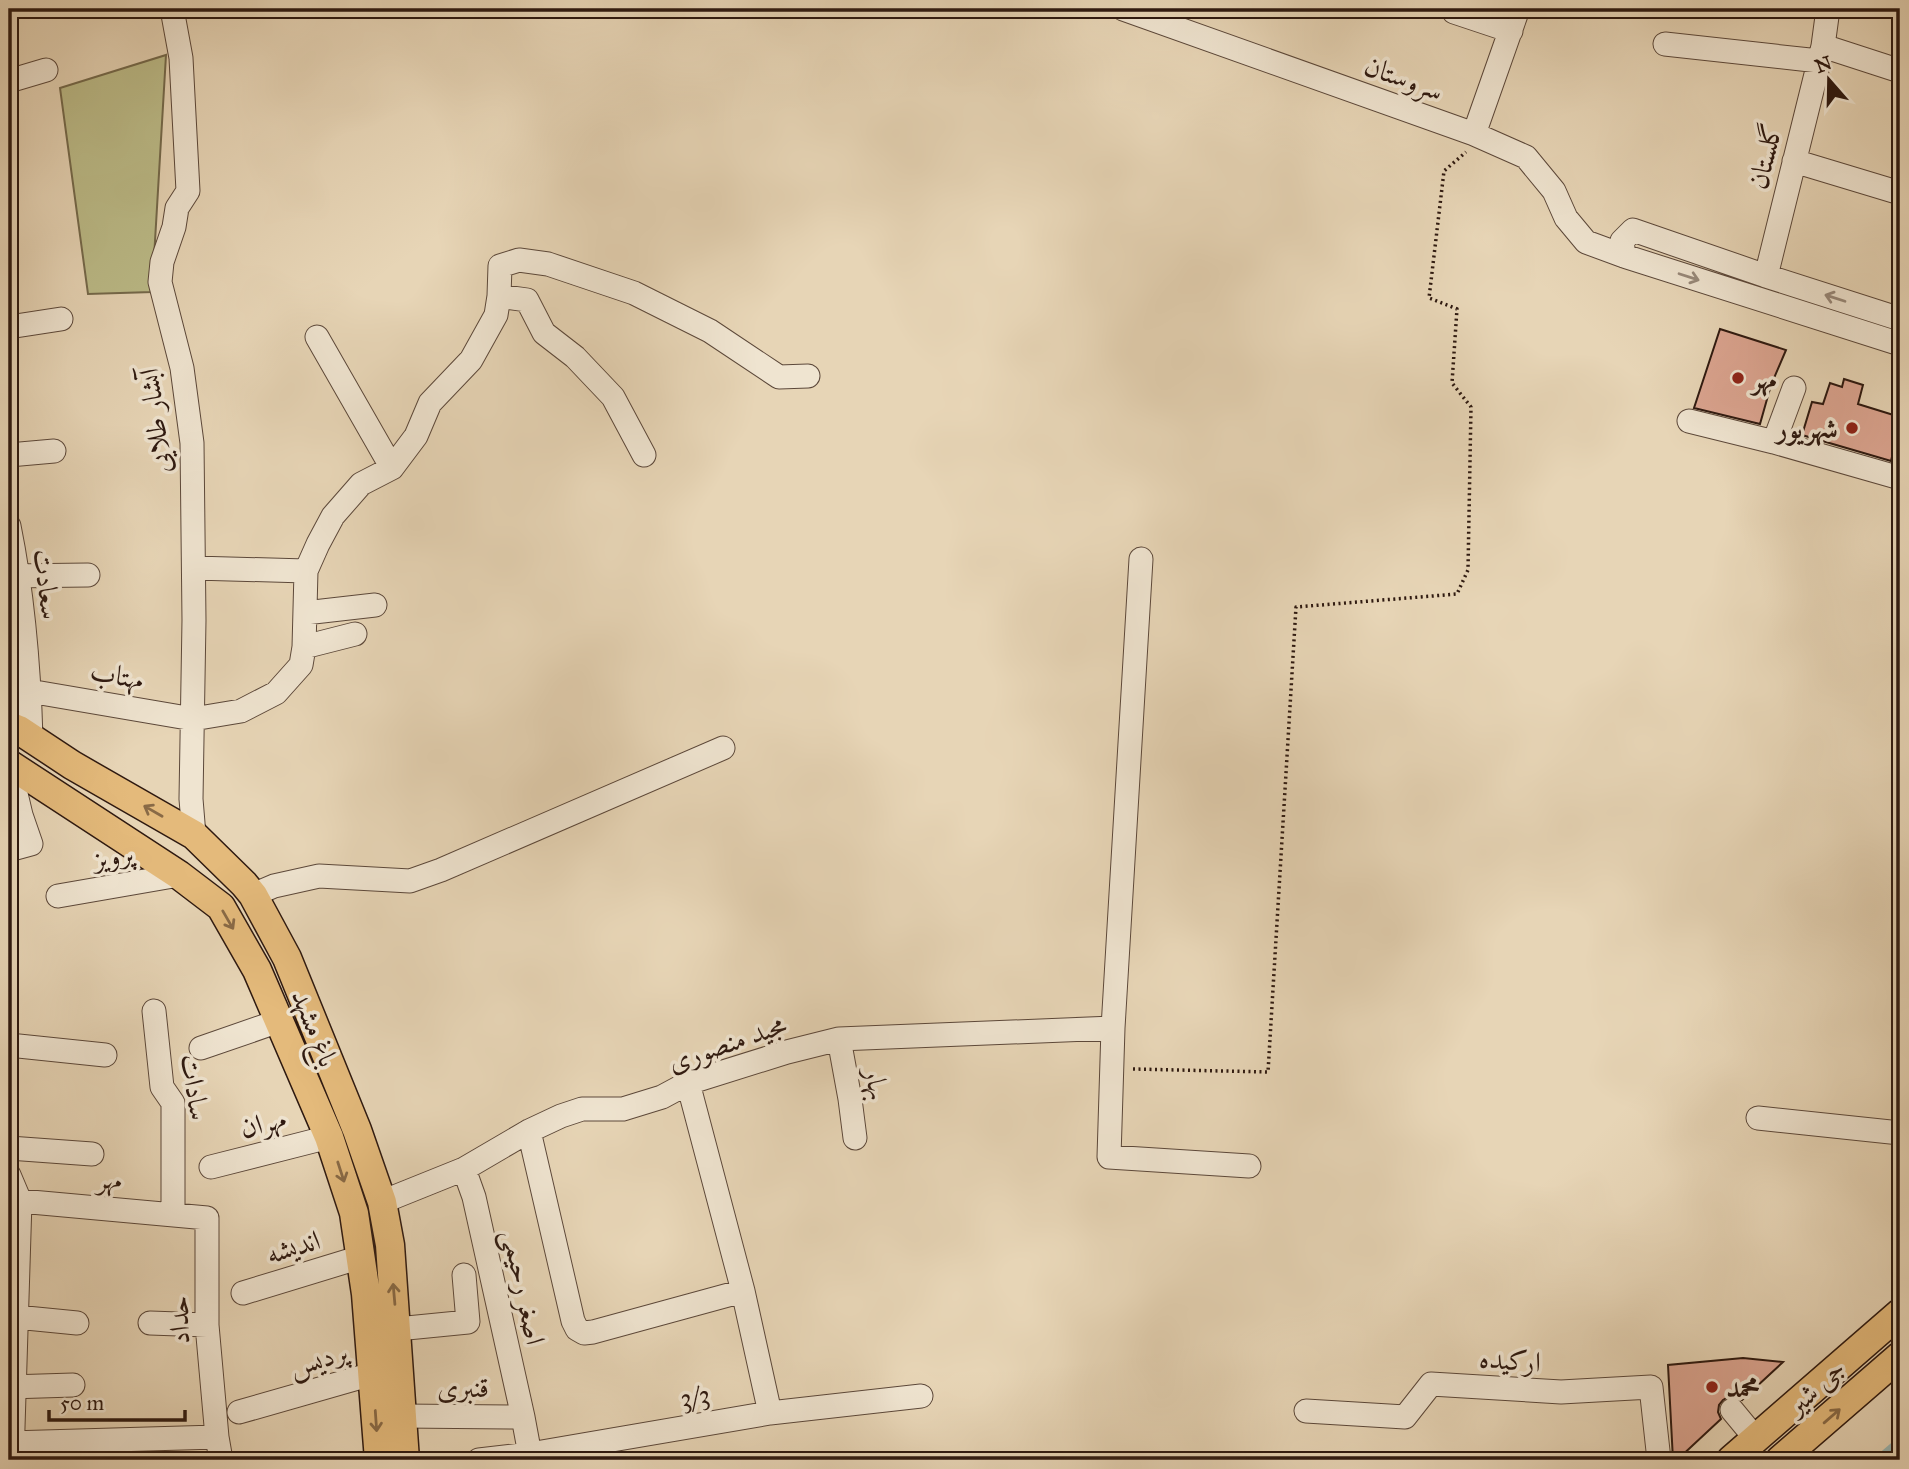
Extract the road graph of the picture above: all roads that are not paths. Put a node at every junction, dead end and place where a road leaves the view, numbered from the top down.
1 (172, 9) edge
2 (1124, 9) edge
3 (1518, 9) edge
4 (1828, 9) edge
5 (1454, 12) dead end
6 (1511, 31) junction
7 (1665, 44) dead end
8 (1821, 54) junction
9 (46, 70) dead end
10 (1900, 71) edge
11 (9, 81) edge
12 (1474, 134) junction
13 (1794, 161) junction
14 (1900, 193) edge
15 (1624, 256) junction
16 (1766, 276) junction
17 (499, 296) junction
18 (61, 319) dead end
19 (1900, 319) edge
20 (9, 327) edge
21 (317, 337) dead end
22 (1900, 344) edge
23 (808, 376) dead end
24 (1794, 388) dead end
25 (1689, 421) dead end
26 (1774, 442) junction
27 (54, 451) dead end
28 (9, 455) edge
29 (644, 455) dead end
30 (392, 468) junction
31 (1900, 478) edge
32 (9, 526) edge
33 (1141, 559) dead end
34 (194, 568) junction
35 (306, 571) junction
36 (14, 575) edge
37 (88, 575) dead end
38 (374, 605) dead end
39 (305, 613) junction
40 (16, 631) edge
41 (355, 634) dead end
42 (304, 647) junction
43 (29, 691) junction
44 (9, 710) edge
45 (193, 719) junction
46 (20, 732) edge
47 (723, 748) dead end
48 (9, 764) edge
49 (72, 765) junction
50 (117, 791) junction
51 (55, 793) junction
52 (98, 822) junction
53 (194, 835) junction
54 (9, 850) edge
55 (179, 875) junction
56 (253, 895) junction
57 (58, 896) dead end
58 (153, 1010) dead end
59 (279, 1021) junction
60 (1113, 1028) junction
61 (839, 1039) junction
62 (9, 1045) edge
63 (201, 1048) dead end
64 (105, 1055) dead end
65 (688, 1083) junction
66 (1758, 1118) dead end
67 (528, 1131) junction
68 (1900, 1133) edge
69 (329, 1136) junction
70 (855, 1138) dead end
71 (9, 1148) edge
72 (92, 1154) dead end
73 (1249, 1166) dead end
74 (211, 1167) dead end
75 (464, 1169) junction
76 (9, 1175) edge
77 (14, 1198) edge
78 (382, 1202) junction
79 (173, 1215) junction
80 (207, 1218) joint
81 (361, 1258) junction
82 (464, 1275) dead end
83 (743, 1291) junction
84 (243, 1293) dead end
85 (1900, 1313) edge
86 (16, 1317) junction
87 (77, 1323) dead end
88 (150, 1323) dead end
89 (207, 1325) junction
90 (397, 1329) junction
91 (1900, 1356) edge
92 (372, 1374) junction
93 (73, 1385) dead end
94 (11, 1387) edge
95 (921, 1396) dead end
96 (1732, 1409) dead end
97 (1306, 1411) dead end
98 (239, 1412) dead end
99 (770, 1413) junction
100 (402, 1416) junction
101 (523, 1417) junction
102 (217, 1437) junction
103 (1756, 1439) junction
104 (11, 1449) edge
105 (531, 1457) edge
106 (221, 1460) edge
107 (379, 1460) edge
108 (405, 1460) edge
109 (479, 1460) edge
110 (1659, 1460) edge
111 (1731, 1460) edge
112 (1780, 1460) edge

1 - 34 street, آبشار طلایی
2 - 12 street, سروستان
3 - 6 street
4 - 8 street, گلستان
5 - 6 street
6 - 12 street
7 - 8 street
8 - 10 street
8 - 13 street, گلستان
9 - 11 street
12 - 15 street, سروستان
13 - 14 street
13 - 16 street, گلستان
15 - 16 street
15 -> 22 street, سروستان
19 -> 16 street
17 - 23 street
17 - 29 street
17 - 30 street
18 - 20 street
21 - 30 street
24 - 26 street
25 - 26 street
26 - 31 street
27 - 28 street
30 - 35 street
32 - 36 street, سعادت
33 - 60 street
34 - 35 street
34 - 45 street, آبشار طلایی
35 - 39 street
36 - 37 street
36 - 40 street, سعادت
38 - 39 street
39 - 42 street
40 - 43 street, سعادت
41 - 42 street
42 - 45 street, مهتاب
43 - 44 street
43 - 45 street, مهتاب
43 - 46 street, سعادت
45 - 53 street, آبشار طلایی
46 - 49 main road, باغ مشهد
47 - 56 street
48 - 51 main road, باغ مشهد
48 - 54 street
49 - 50 main road, باغ مشهد
49 - 51 main road
50 - 52 main road
53 -> 50 main road, باغ مشهد
51 - 52 main road, باغ مشهد
52 - 55 main road, باغ مشهد
53 - 56 main road, باغ مشهد
55 - 57 street, پرویز
55 -> 59 main road, باغ مشهد
56 - 78 main road, باغ مشهد
58 - 79 street, سادات
59 - 63 street
59 - 69 main road, باغ مشهد
60 - 61 street, مجید منصوری
60 - 73 street
61 - 65 street, مجید منصوری
61 - 70 street, بهار
62 - 64 street
65 - 67 street, مجید منصوری
65 - 83 street
66 - 68 street
67 - 75 street, مجید منصوری
67 - 83 street
69 - 74 street, مهران
69 -> 81 main road, باغ مشهد
71 - 72 street
75 - 78 street, مجید منصوری
75 - 101 street, اصغر رحیمی
76 - 77 street
77 - 79 street, مهر
77 - 86 street
90 -> 78 main road, باغ مشهد
79 - 80 street, مهر
80 - 89 street, حداد
81 - 84 street, اندیشه
81 - 92 main road, باغ مشهد
82 - 90 street
83 - 99 street
85 - 103 main road, جی شیر
86 - 87 street
86 - 94 street
88 - 89 street
89 - 102 street, حداد
90 - 100 main road, باغ مشهد
112 -> 91 main road, جی شیر
92 - 98 street, پردیس
92 -> 107 main road, باغ مشهد
93 - 94 street
94 - 104 street
95 - 99 street, 3/3
96 - 103 street
97 - 110 street, ارکیده
99 - 105 street, 3/3
100 - 101 street, قنبری
100 - 108 main road, باغ مشهد
101 - 105 street, اصغر رحیمی
102 - 104 street
102 - 106 street, حداد
103 - 111 main road, جی شیر
105 - 109 street, 3/3

